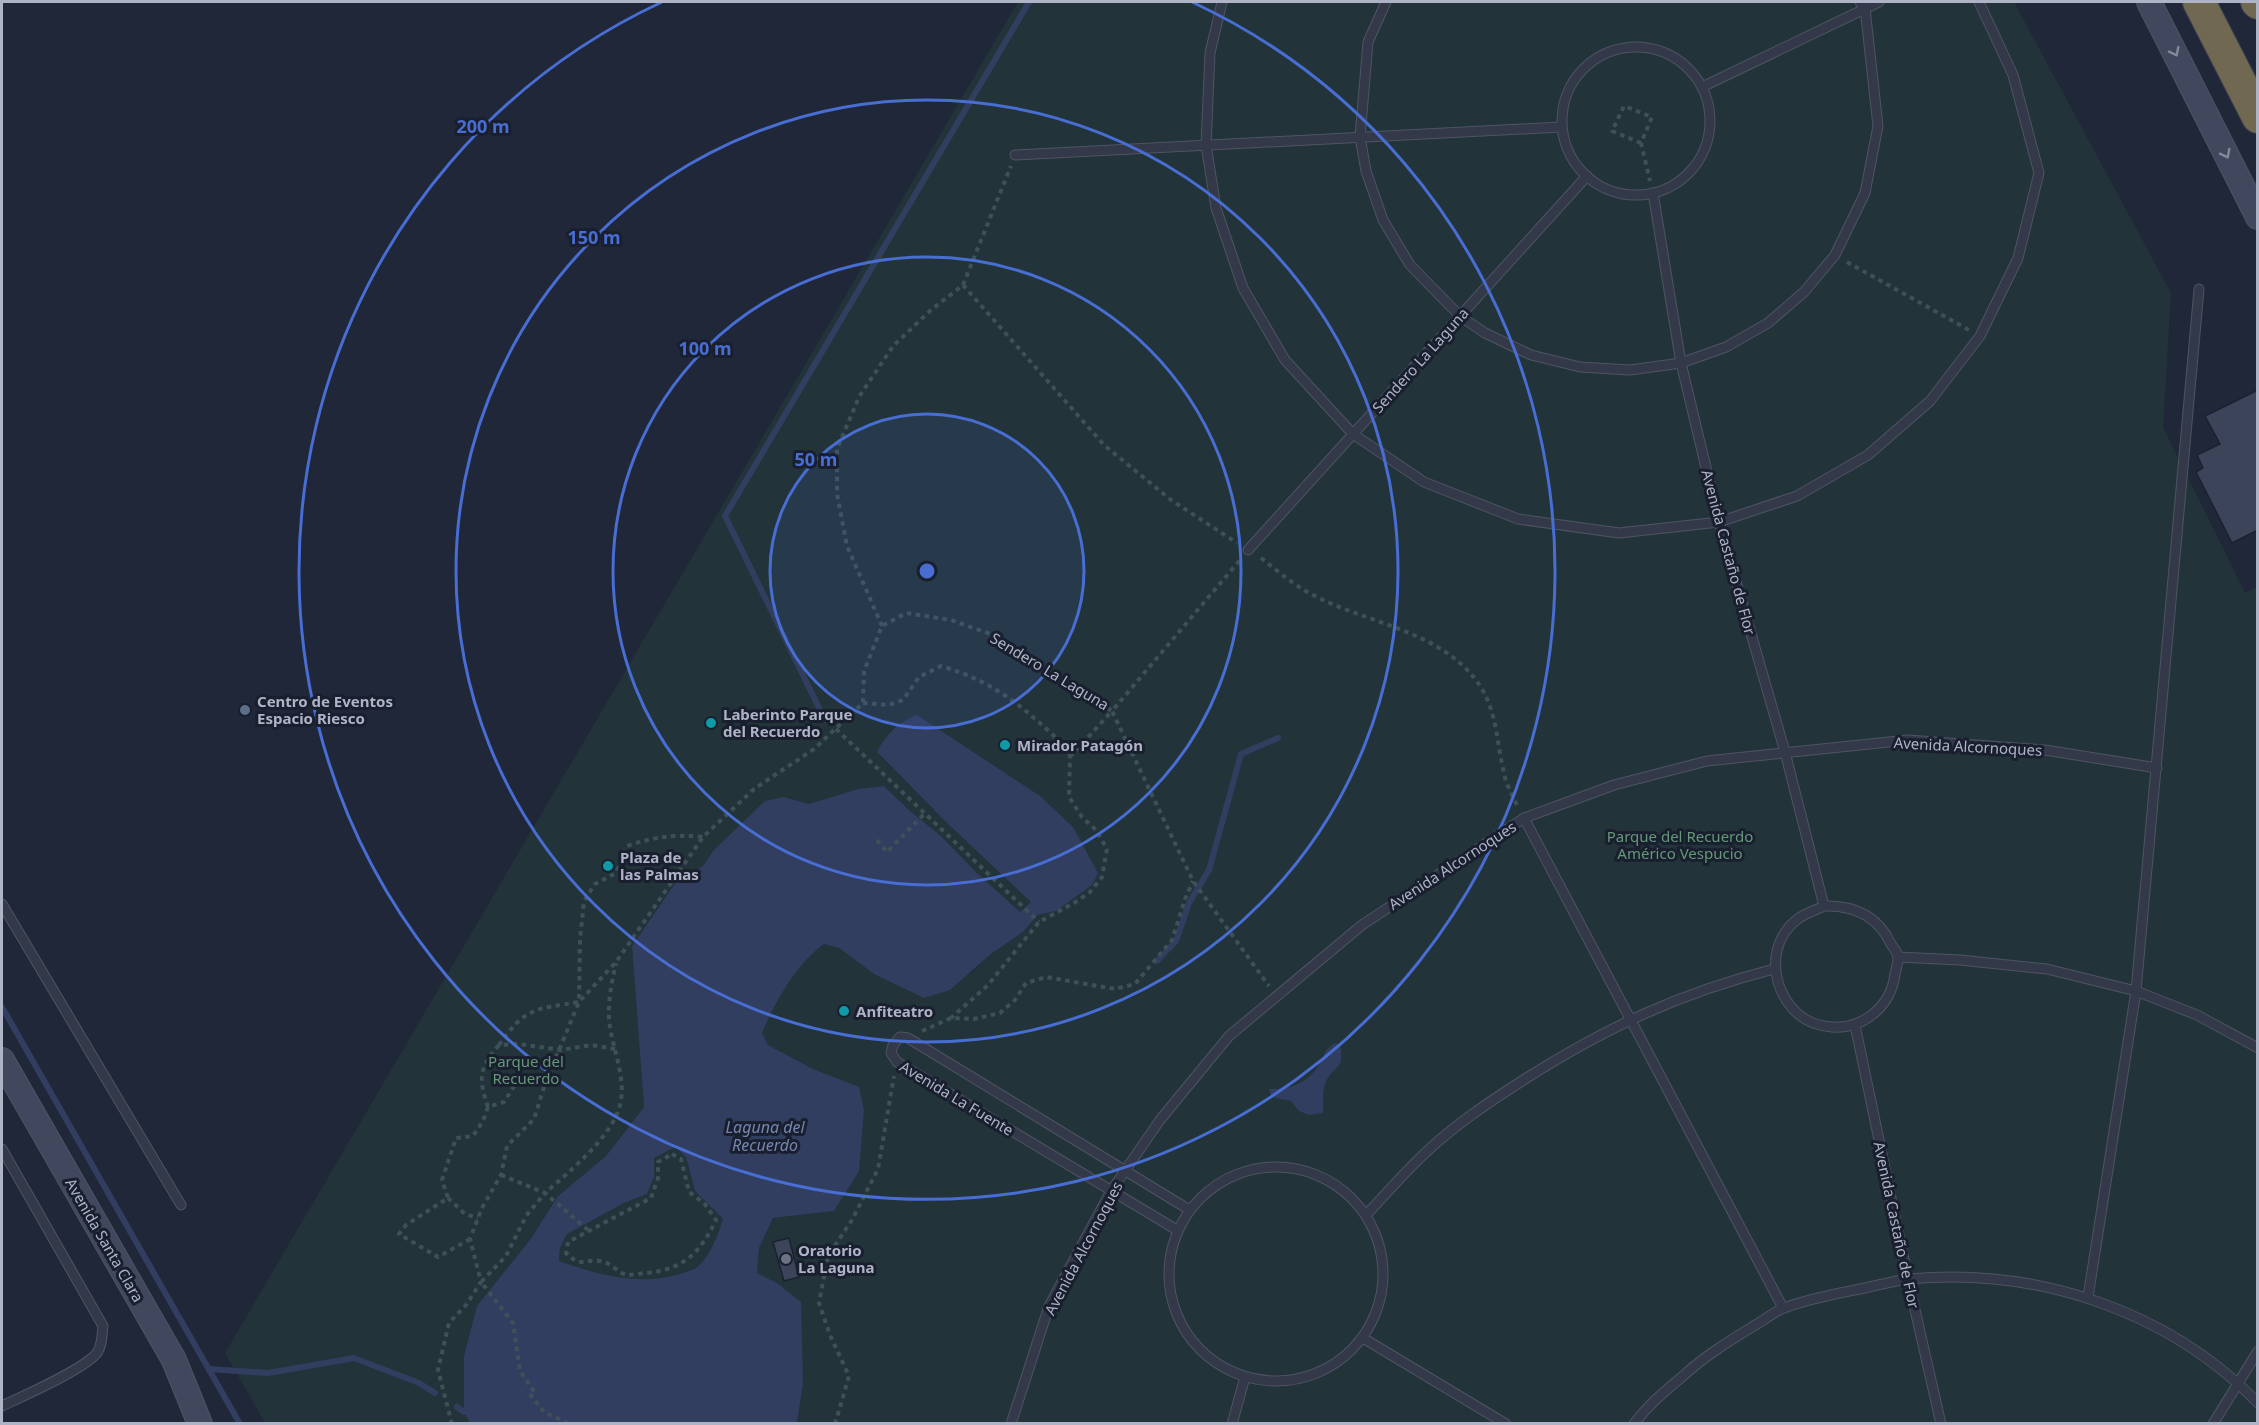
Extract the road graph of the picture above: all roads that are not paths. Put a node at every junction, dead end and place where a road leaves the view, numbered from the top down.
1 (1222, 2) edge
2 (1386, 2) edge
3 (1879, 2) edge
4 (1979, 2) edge
5 (2150, 2) edge
6 (2199, 2) edge
7 (1863, 5) edge
8 (1702, 87) junction
9 (2258, 117) edge
10 (1561, 127) junction
11 (1360, 137) junction
12 (1206, 145) junction
13 (1015, 155) road end
14 (1587, 176) junction
15 (1653, 193) junction
16 (2258, 217) edge
17 (2199, 289) dead end
18 (1460, 316) junction
19 (1681, 363) junction
20 (1353, 434) junction
21 (1719, 522) junction
22 (1248, 550) road end
23 (1785, 752) junction
24 (2157, 768) junction
25 (1524, 818) junction
26 (2, 904) edge
27 (1824, 906) junction
28 (1898, 957) junction
29 (1774, 969) junction
30 (2136, 991) junction
31 (1630, 1018) junction
32 (1855, 1025) junction
33 (2258, 1048) edge
34 (2, 1060) edge
35 (2, 1149) edge
36 (1125, 1170) junction
37 (1111, 1191) junction
38 (181, 1205) dead end
39 (1188, 1209) junction
40 (1366, 1215) junction
41 (1177, 1230) junction
42 (1908, 1279) junction
43 (2088, 1298) junction
44 (1783, 1308) junction
45 (1363, 1338) junction
46 (2258, 1351) edge
47 (1245, 1377) junction
48 (2238, 1383) junction
49 (2258, 1403) edge
50 (2, 1407) edge
51 (200, 1424) edge
52 (1011, 1424) edge
53 (1232, 1424) edge
54 (1506, 1424) edge
55 (1634, 1424) edge
56 (1941, 1424) edge
57 (2213, 1424) edge

1 - 12 lane
2 - 11 lane
3 - 7 lane
4 - 21 lane
5 -> 16 street
6 - 9 highway
7 - 8 lane
7 - 19 lane
8 - 10 lane
8 - 15 lane
10 - 11 lane
10 - 14 lane
11 - 12 lane
11 - 18 lane
12 - 13 lane
12 - 20 lane
14 - 15 lane
14 - 18 lane, Sendero La Laguna
15 - 19 lane, Avenida Castaño de Flor
17 - 24 lane
18 - 19 lane
18 - 20 lane, Sendero La Laguna
19 - 21 lane, Avenida Castaño de Flor
20 - 21 lane
20 - 22 lane, Sendero La Laguna
21 - 23 lane, Avenida Castaño de Flor
23 - 24 lane, Avenida Alcornoques
23 - 25 lane, Avenida Alcornoques
23 - 27 lane, Avenida Castaño de Flor
24 - 30 lane
25 - 31 lane
25 - 36 lane, Avenida Alcornoques
26 - 38 lane
27 - 28 lane
27 - 29 lane
28 - 30 lane
28 - 32 lane
29 - 31 lane
29 - 32 lane
30 - 33 lane
30 - 43 lane
31 - 40 lane
31 - 44 lane
32 - 42 lane, Avenida Castaño de Flor
34 - 51 street, Avenida Santa Clara
35 - 50 lane
36 - 37 lane, Avenida Alcornoques
36 - 37 lane, Avenida La Fuente
36 - 39 lane, Avenida La Fuente
37 - 41 lane, Avenida La Fuente
37 - 52 lane, Avenida Alcornoques
39 - 40 lane
39 - 41 lane
40 - 45 lane
41 - 47 lane
42 - 43 lane
42 - 44 lane
42 - 56 lane, Avenida Castaño de Flor
43 - 48 lane
44 - 55 lane
45 - 47 lane
45 - 54 lane
46 - 48 lane
47 - 53 lane
48 - 49 lane
48 - 57 lane

